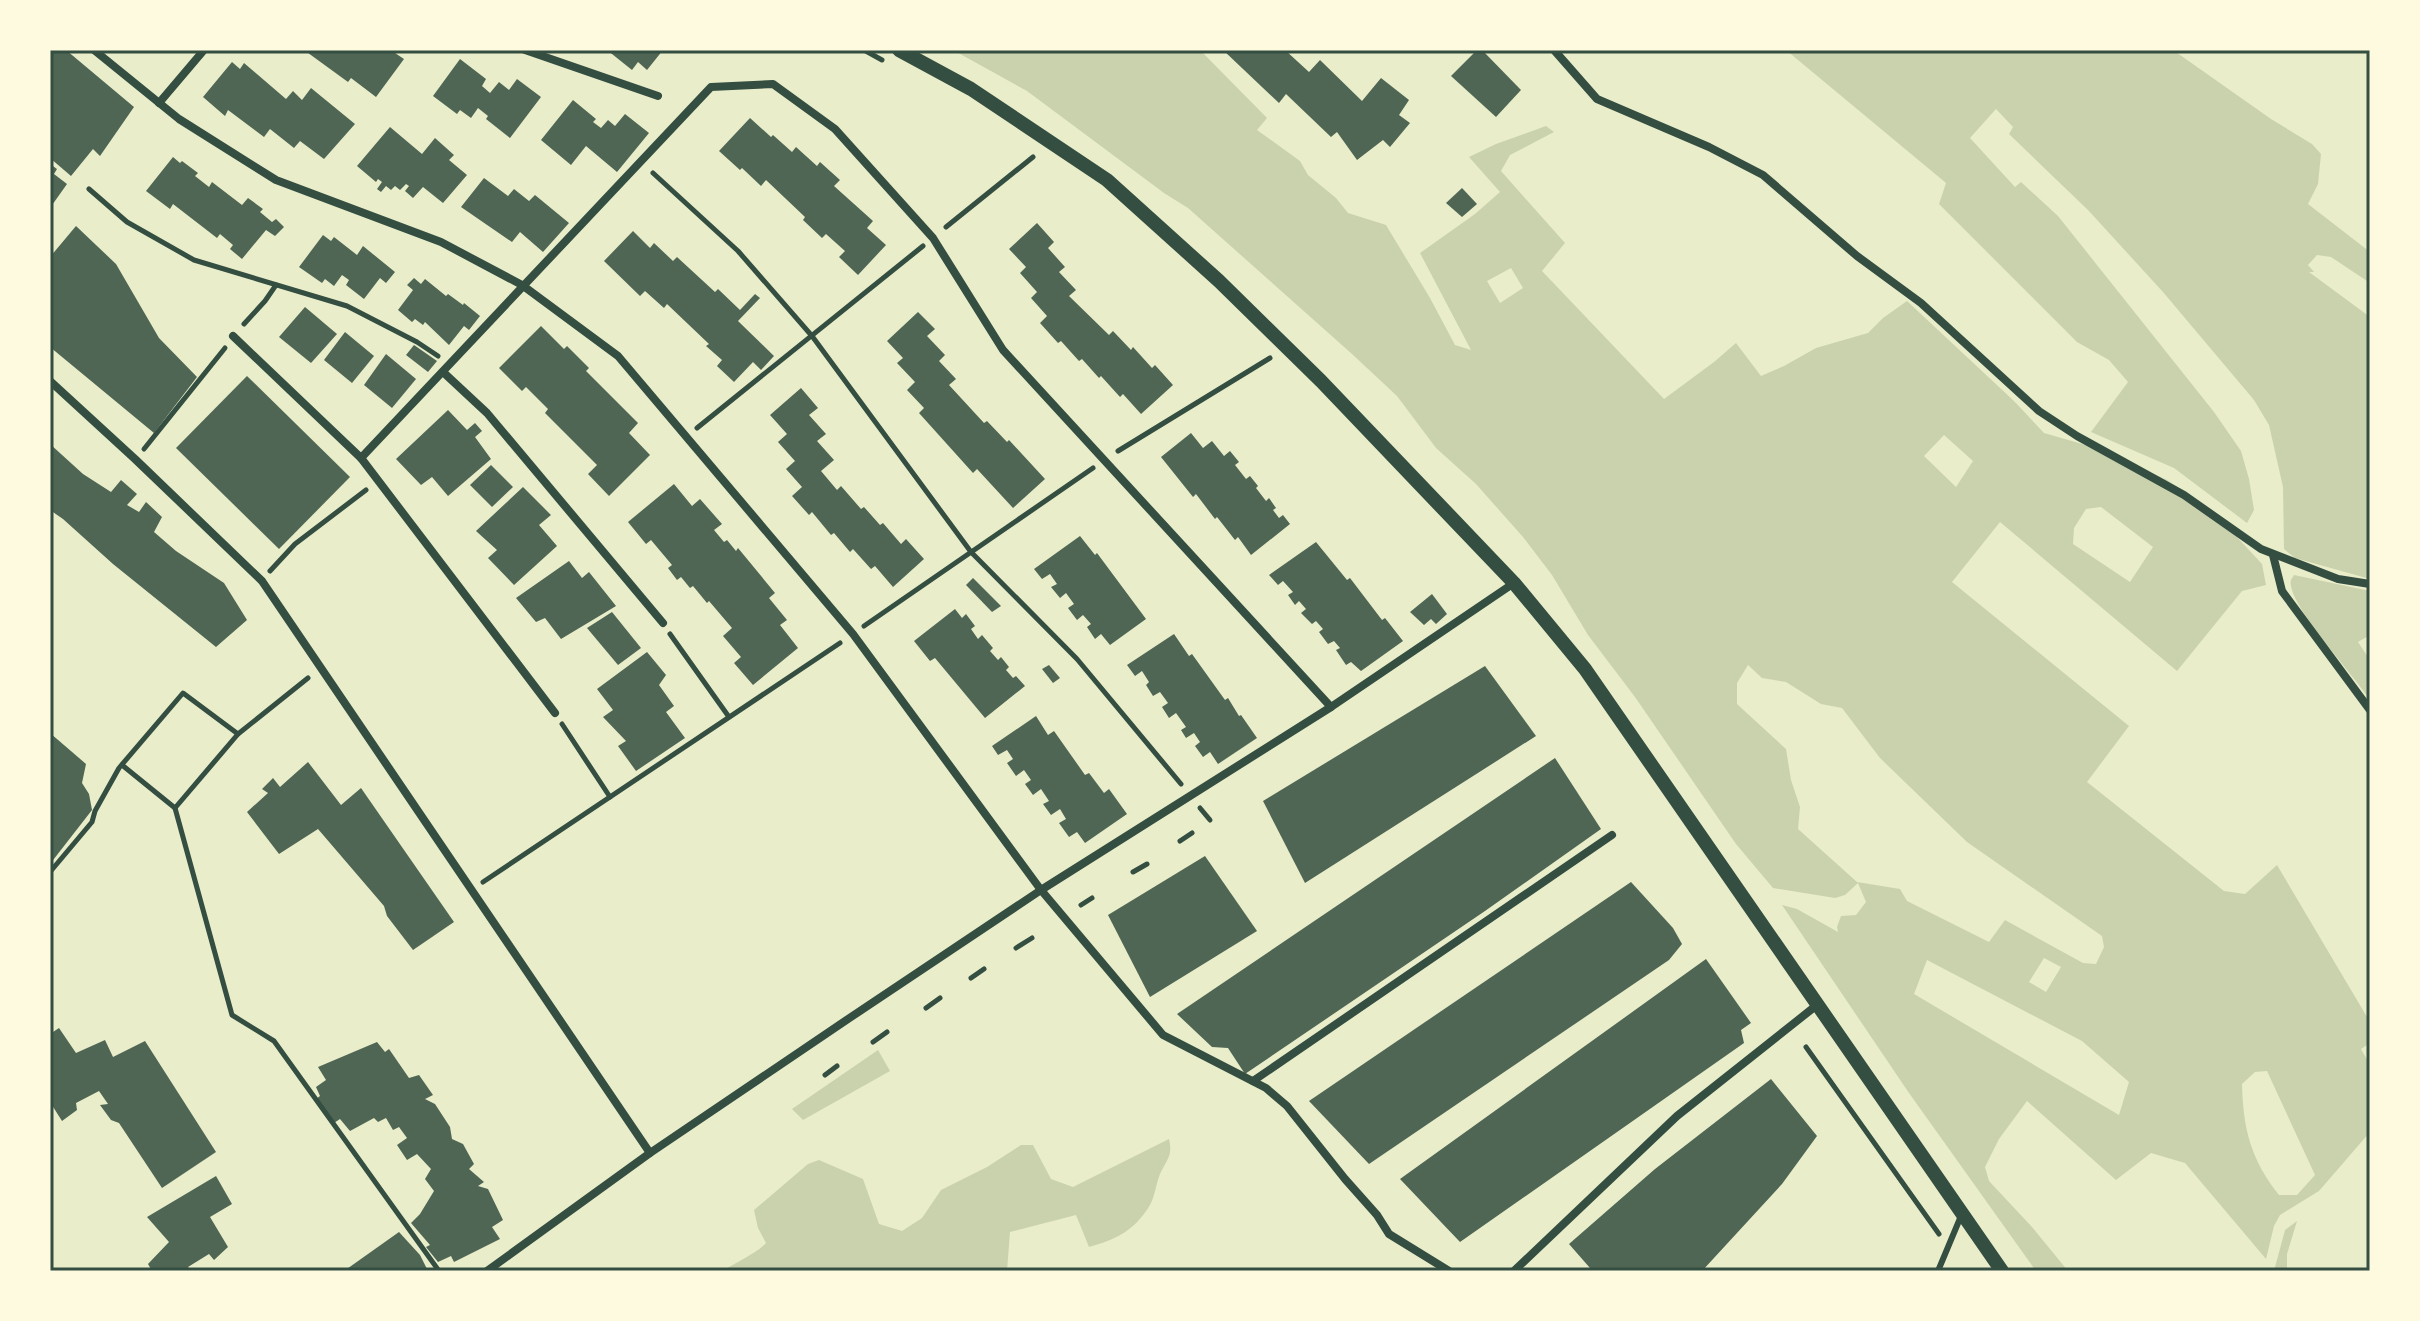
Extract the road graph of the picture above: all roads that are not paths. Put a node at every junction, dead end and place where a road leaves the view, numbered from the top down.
1 (94, 50) edge
2 (204, 50) edge
3 (525, 50) edge
4 (899, 50) edge
5 (1554, 50) edge
6 (658, 96) dead end
7 (159, 103) junction
8 (522, 285) junction
9 (233, 336) road end
10 (446, 369) junction
11 (50, 381) edge
12 (361, 458) junction
13 (2273, 555) junction
14 (1514, 583) junction
15 (2370, 584) edge
16 (663, 623) road end
17 (1331, 707) junction
18 (2370, 710) edge
19 (555, 713) road end
20 (1612, 835) dead end
21 (1041, 890) junction
22 (1817, 1005) junction
23 (1253, 1081) junction
24 (650, 1153) junction
25 (1962, 1213) junction
26 (487, 1271) edge
27 (1449, 1271) edge
28 (1514, 1271) edge
29 (1938, 1271) edge
30 (2002, 1271) edge

1 - 7 street
2 - 7 street
3 - 6 street
4 - 14 street
5 - 13 street
7 - 8 street
8 - 10 street
8 - 17 street
8 - 21 street
9 - 12 street
10 - 12 street
10 - 16 street
11 - 24 street
12 - 19 street
13 - 15 street
13 - 18 street
14 - 17 street
14 - 22 street
17 - 21 street
20 - 23 street
21 - 23 street
21 - 24 street
22 - 25 street
22 - 28 street
23 - 27 street
24 - 26 street
25 - 29 lane
25 - 30 street

